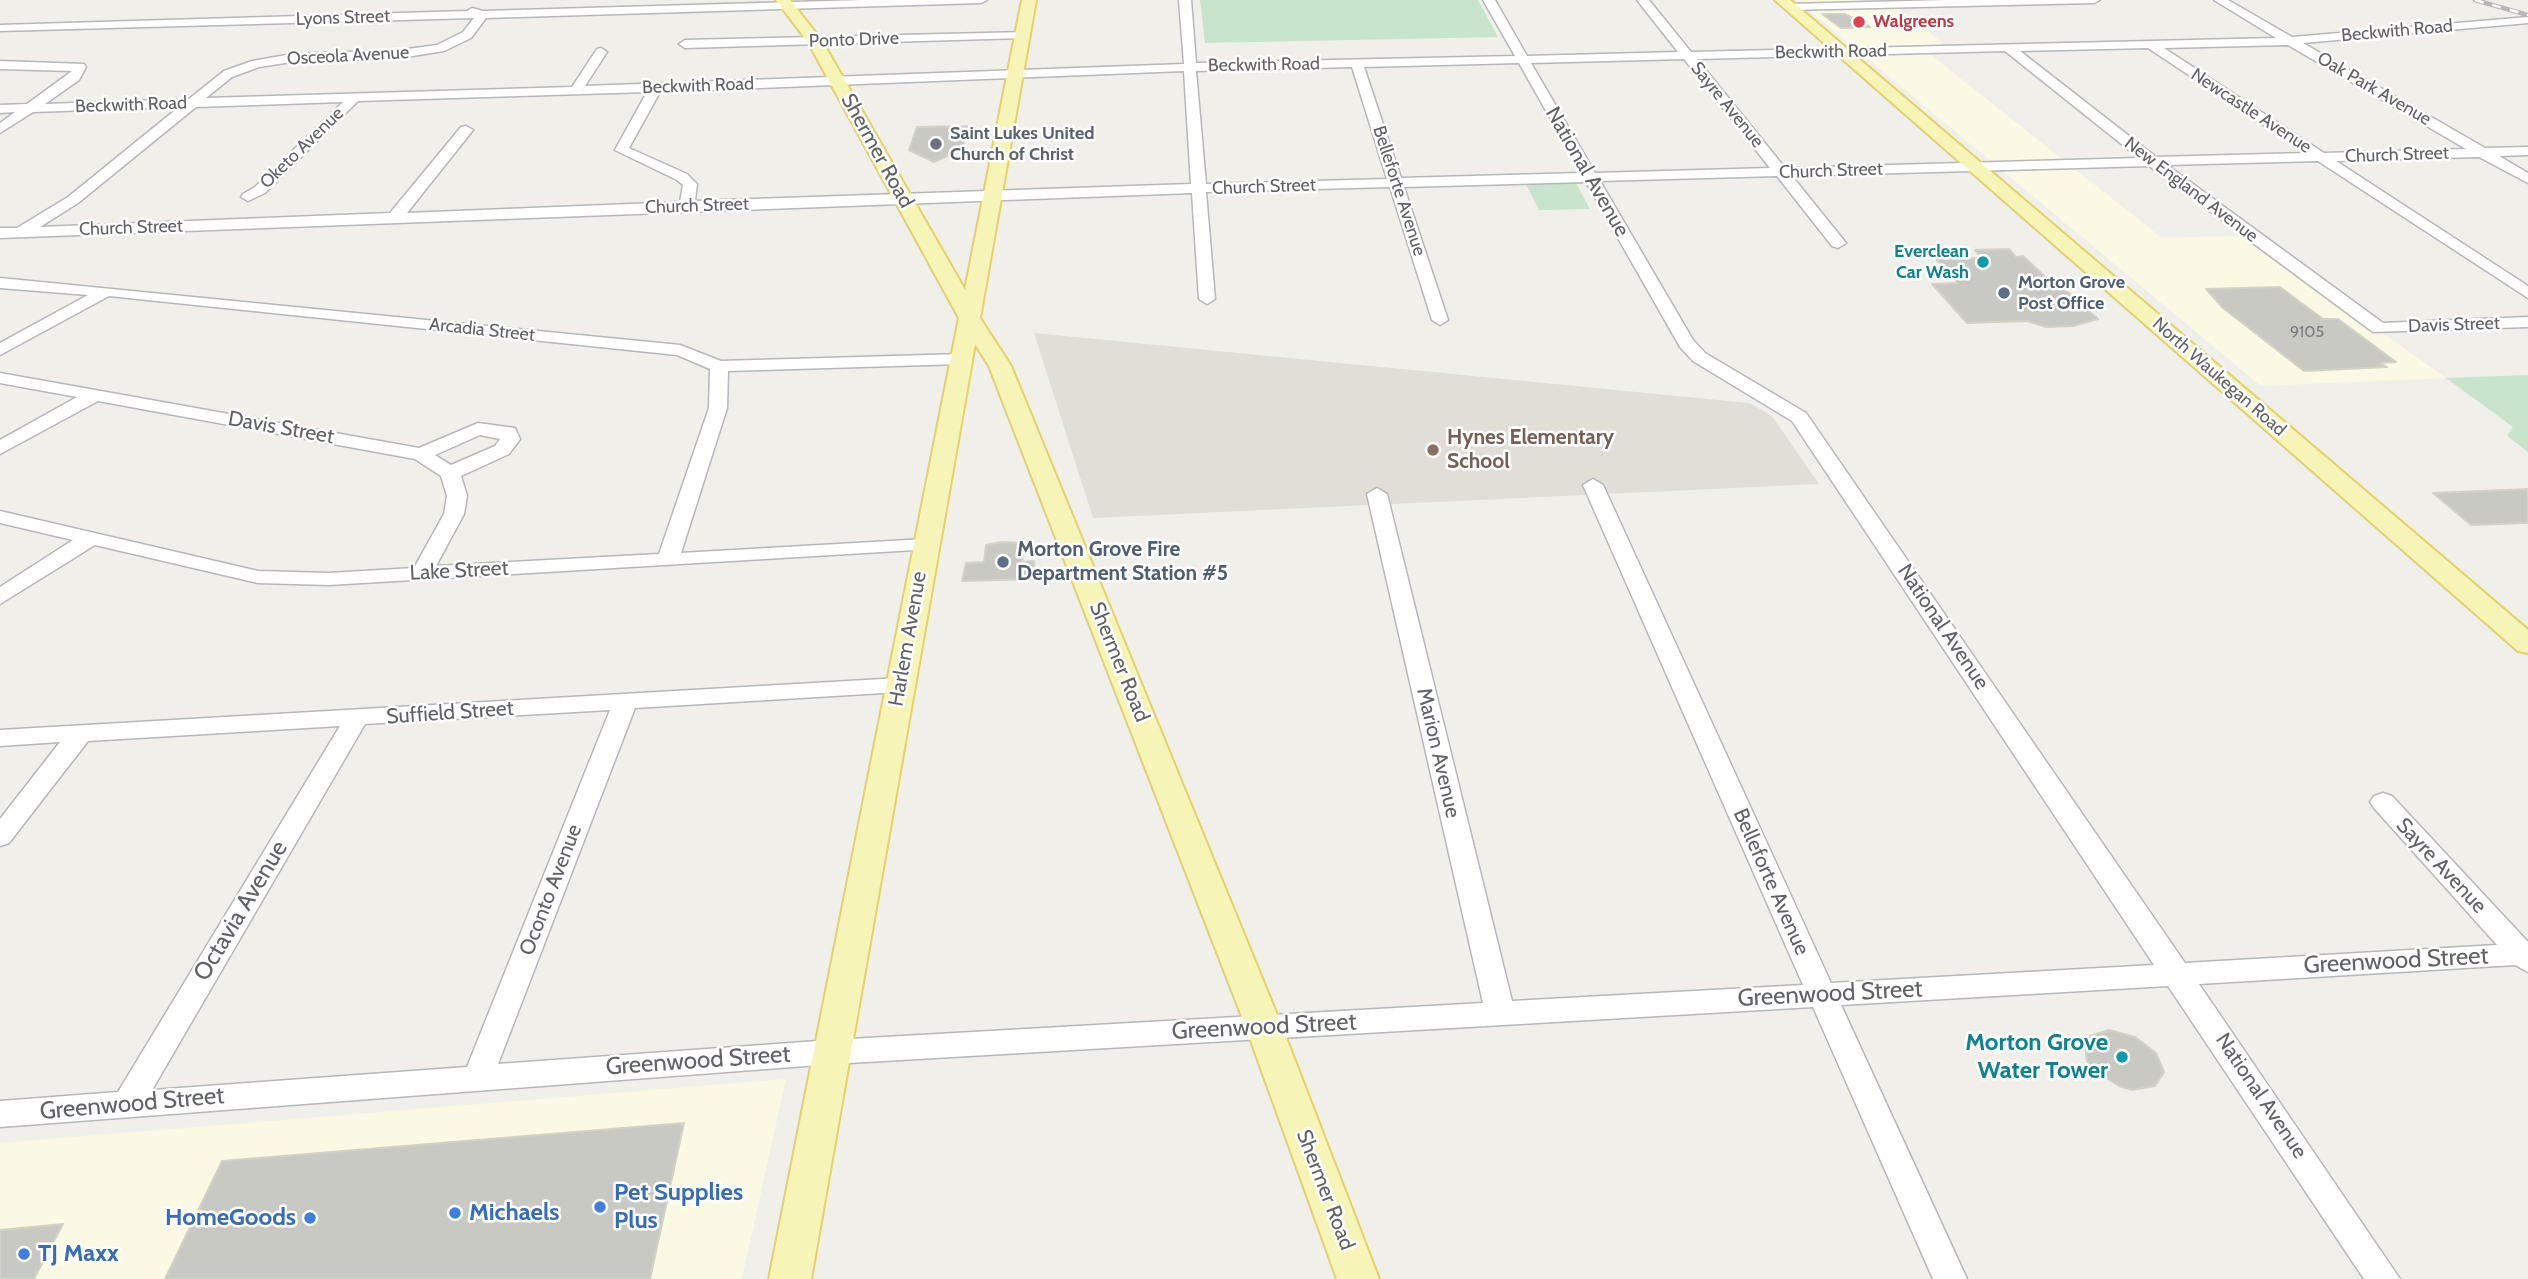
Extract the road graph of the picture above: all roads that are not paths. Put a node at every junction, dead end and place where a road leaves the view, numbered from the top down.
1 (455, 0) edge
2 (626, 0) edge
3 (981, 0) edge
4 (1029, 0) edge
5 (1185, 0) edge
6 (1489, 0) edge
7 (1643, 0) edge
8 (2094, 0) edge
9 (2220, 0) edge
10 (786, 3) edge
11 (1786, 3) edge
12 (644, 9) junction
13 (481, 14) junction
14 (2525, 21) edge
15 (0, 28) edge
16 (1023, 34) junction
17 (815, 41) junction
18 (2289, 41) junction
19 (685, 44) dead end
20 (2150, 44) junction
21 (2007, 47) junction
22 (1843, 51) junction
23 (601, 52) dead end
24 (1687, 55) junction
25 (1522, 59) junction
26 (1357, 63) junction
27 (0, 65) edge
28 (61, 65) junction
29 (1190, 67) junction
30 (78, 72) junction
31 (1016, 72) junction
32 (839, 82) junction
33 (656, 87) junction
34 (577, 89) junction
35 (355, 97) junction
36 (189, 103) junction
37 (30, 108) junction
38 (0, 109) edge
39 (0, 129) edge
40 (466, 130) dead end
41 (2528, 151) edge
42 (2483, 152) junction
43 (2321, 157) junction
44 (2153, 162) junction
45 (1978, 167) junction
46 (1781, 172) junction
47 (1591, 177) junction
48 (2528, 178) edge
49 (1396, 183) junction
50 (1199, 188) junction
51 (993, 194) junction
52 (248, 197) dead end
53 (903, 198) junction
54 (687, 206) junction
55 (396, 217) junction
56 (20, 232) junction
57 (0, 233) edge
58 (1839, 243) dead end
59 (0, 248) edge
60 (0, 283) edge
61 (106, 291) junction
62 (2528, 293) edge
63 (1207, 299) dead end
64 (971, 320) junction
65 (1440, 320) dead end
66 (2528, 322) edge
67 (2379, 328) joint
68 (0, 350) edge
69 (962, 359) junction
70 (719, 366) junction
71 (0, 378) edge
72 (97, 394) junction
73 (0, 447) edge
74 (421, 454) junction
75 (450, 473) junction
76 (1593, 485) dead end
77 (1377, 495) dead end
78 (0, 517) edge
79 (93, 537) junction
80 (925, 545) junction
81 (668, 560) junction
82 (422, 572) junction
83 (0, 597) edge
84 (2528, 645) edge
85 (900, 685) junction
86 (625, 702) junction
87 (356, 719) junction
88 (80, 734) junction
89 (0, 738) edge
90 (2383, 802) dead end
91 (0, 836) edge
92 (2526, 956) edge
93 (2179, 974) junction
94 (1822, 995) junction
95 (1500, 1012) junction
96 (1264, 1027) junction
97 (832, 1052) junction
98 (478, 1077) junction
99 (127, 1104) junction
100 (0, 1114) edge
101 (790, 1279) edge
102 (1358, 1279) edge
103 (1950, 1279) edge
104 (2383, 1279) edge

1 - 13 street
2 - 12 street
3 - 10 street, Lyons Street
4 - 16 main road, Harlem Avenue
5 - 29 street
6 - 25 street, National Avenue
7 - 24 street, Sayre Avenue
8 - 11 street
9 - 18 street, Oak Park Avenue
10 - 12 street, Lyons Street
10 - 17 main road, Shermer Road
11 - 22 main road, North Waukegan Road
12 - 13 street, Lyons Street
13 - 15 street, Lyons Street
13 - 36 street, Osceola Avenue
14 - 18 street, Beckwith Road
16 - 17 street, Ponto Drive
16 - 31 main road, Harlem Avenue
17 - 19 street, Ponto Drive
17 - 32 main road, Shermer Road
18 - 20 street, Beckwith Road
18 - 42 street, Oak Park Avenue
20 - 21 street, Beckwith Road
20 - 43 street, Newcastle Avenue
21 - 22 street, Beckwith Road
21 - 44 street, New England Avenue
22 - 24 street, Beckwith Road
22 - 45 main road, North Waukegan Road
23 - 34 street
24 - 25 street, Beckwith Road
24 - 46 street, Sayre Avenue
25 - 26 street, Beckwith Road
25 - 47 street, National Avenue
26 - 29 street, Beckwith Road
26 - 49 street, Belleforte Avenue
27 - 28 street
28 - 30 street
28 - 30 street
29 - 31 street, Beckwith Road
29 - 50 street
30 - 37 street
31 - 32 street, Beckwith Road
31 - 51 main road, Harlem Avenue
32 - 33 street, Beckwith Road
32 - 53 main road, Shermer Road
33 - 34 street, Beckwith Road
33 - 54 street
34 - 35 street, Beckwith Road
35 - 36 street, Beckwith Road
35 - 52 street, Oketo Avenue
36 - 37 street, Beckwith Road
36 - 56 street, Osceola Avenue
37 - 38 street, Beckwith Road
37 - 39 street
40 - 55 street
41 - 42 street, Church Street
42 - 43 street, Church Street
42 - 48 street, Oak Park Avenue
43 - 44 street, Church Street
43 - 62 street, Newcastle Avenue
44 - 45 street, Church Street
44 - 67 street, New England Avenue
45 - 46 street, Church Street
45 - 84 main road, North Waukegan Road
46 - 47 street, Church Street
46 - 58 street, Sayre Avenue
47 - 49 street, Church Street
47 - 93 street, National Avenue
49 - 50 street, Church Street
49 - 65 street, Belleforte Avenue
50 - 51 street, Church Street
50 - 63 street
51 - 53 street, Church Street
51 - 64 main road, Harlem Avenue
53 - 54 street, Church Street
53 - 64 main road, Shermer Road
54 - 55 street, Church Street
55 - 56 street, Church Street
56 - 57 street, Church Street
56 - 59 street, Osceola Avenue
60 - 61 street, Arcadia Street
61 - 68 street
61 - 70 street, Arcadia Street
64 - 69 main road, Harlem Avenue
64 - 96 main road, Shermer Road
66 - 67 street, Davis Street
69 - 70 street, Arcadia Street
69 - 80 main road, Harlem Avenue
70 - 81 street
71 - 72 street, Davis Street
72 - 73 street
72 - 74 street, Davis Street
74 - 75 street, Davis Street
74 - 75 street
75 - 82 street
76 - 94 street, Belleforte Avenue
77 - 95 street, Marion Avenue
78 - 79 street, Lake Street
79 - 82 street, Lake Street
79 - 83 street
80 - 81 street, Lake Street
80 - 85 main road, Harlem Avenue
81 - 82 street, Lake Street
85 - 86 street, Suffield Street
85 - 97 main road, Harlem Avenue
86 - 87 street, Suffield Street
86 - 98 street, Oconto Avenue
87 - 88 street, Suffield Street
87 - 99 street, Octavia Avenue
88 - 89 street, Suffield Street
88 - 91 street
90 - 92 street, Sayre Avenue
92 - 93 street, Greenwood Street
93 - 94 street, Greenwood Street
93 - 104 street, National Avenue
94 - 95 street, Greenwood Street
94 - 103 street, Belleforte Avenue
95 - 96 street, Greenwood Street
96 - 97 street, Greenwood Street
96 - 102 main road, Shermer Road
97 - 98 street, Greenwood Street
97 - 101 main road, Harlem Avenue
98 - 99 street, Greenwood Street
99 - 100 street, Greenwood Street

